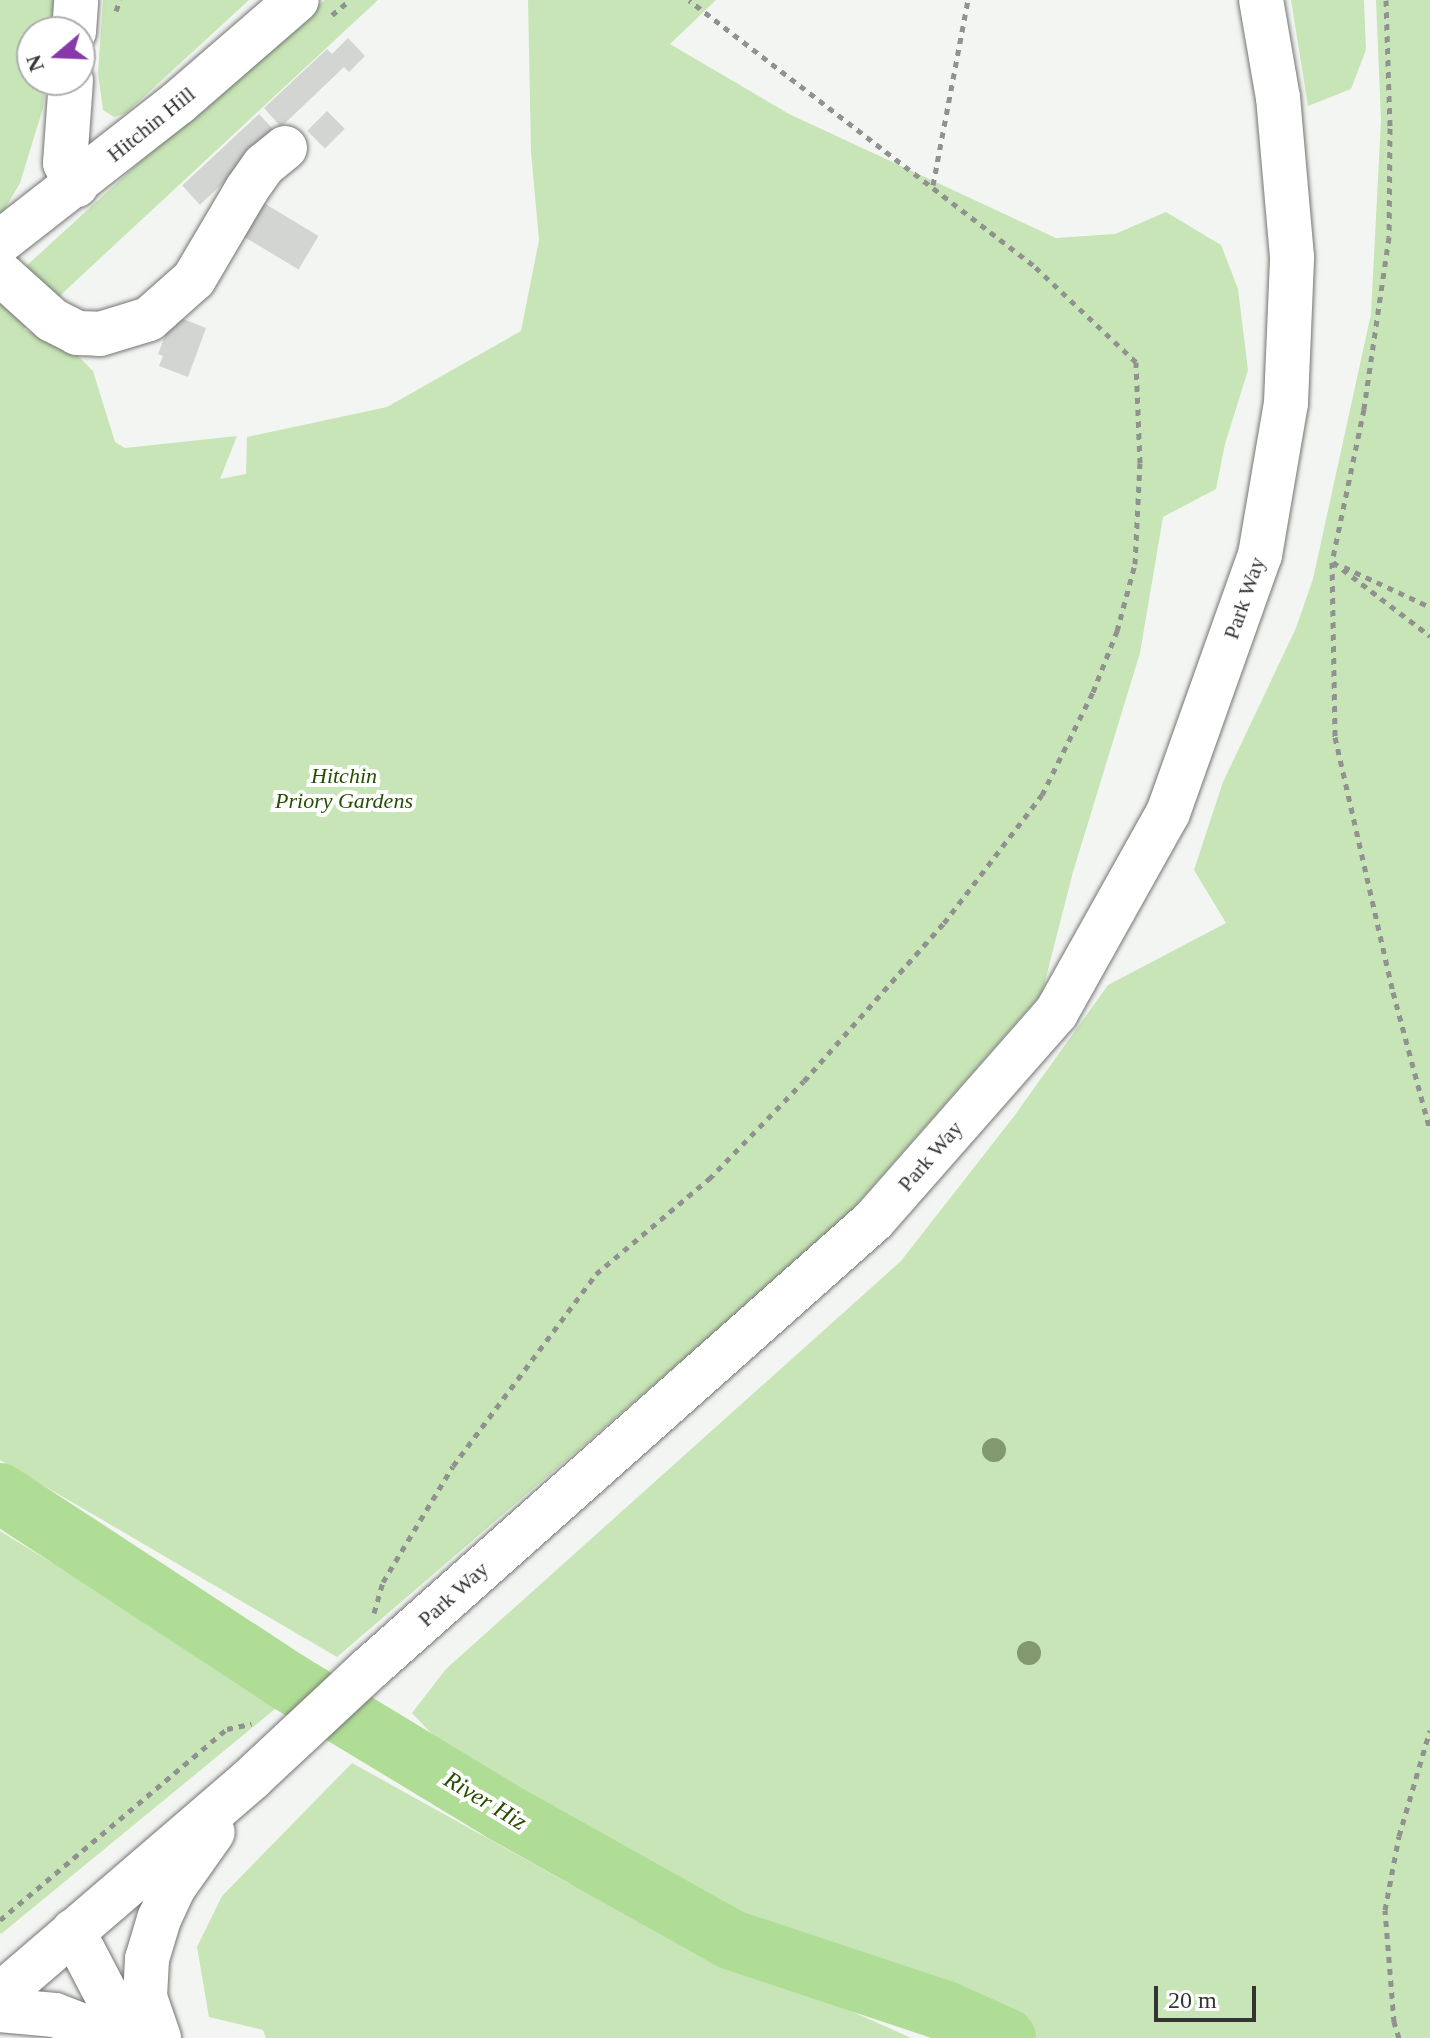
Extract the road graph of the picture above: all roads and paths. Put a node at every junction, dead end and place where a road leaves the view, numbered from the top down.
1 (297, 0) edge
2 (689, 0) edge
3 (968, 0) edge
4 (1261, 0) edge
5 (1386, 0) edge
6 (70, 96) edge
7 (285, 148) dead end
8 (76, 185) junction
9 (933, 185) junction
10 (0, 242) edge
11 (0, 273) edge
12 (1332, 562) junction
13 (1430, 607) edge
14 (1430, 636) edge
15 (1430, 1130) edge
16 (370, 1625) dead end
17 (1430, 1730) edge
18 (263, 1750) junction
19 (0, 1920) edge
20 (73, 1931) junction
21 (0, 1995) edge
22 (0, 2010) edge
23 (115, 2038) edge
24 (129, 2038) edge
25 (159, 2038) edge
26 (1399, 2038) edge

1 - 8 main road, Hitchin Hill
2 - 9 path
3 - 9 path
4 - 18 main road, Park Way
5 - 12 path
6 - 8 main road
7 - 11 main road
8 - 10 main road, Hitchin Hill
9 - 16 path
12 - 13 path
12 - 14 path
12 - 15 path
17 - 26 path
18 - 19 path
18 - 20 main road, Park Way
18 - 25 main road
20 - 21 main road, Park Way
20 - 24 main road
22 - 23 main road

